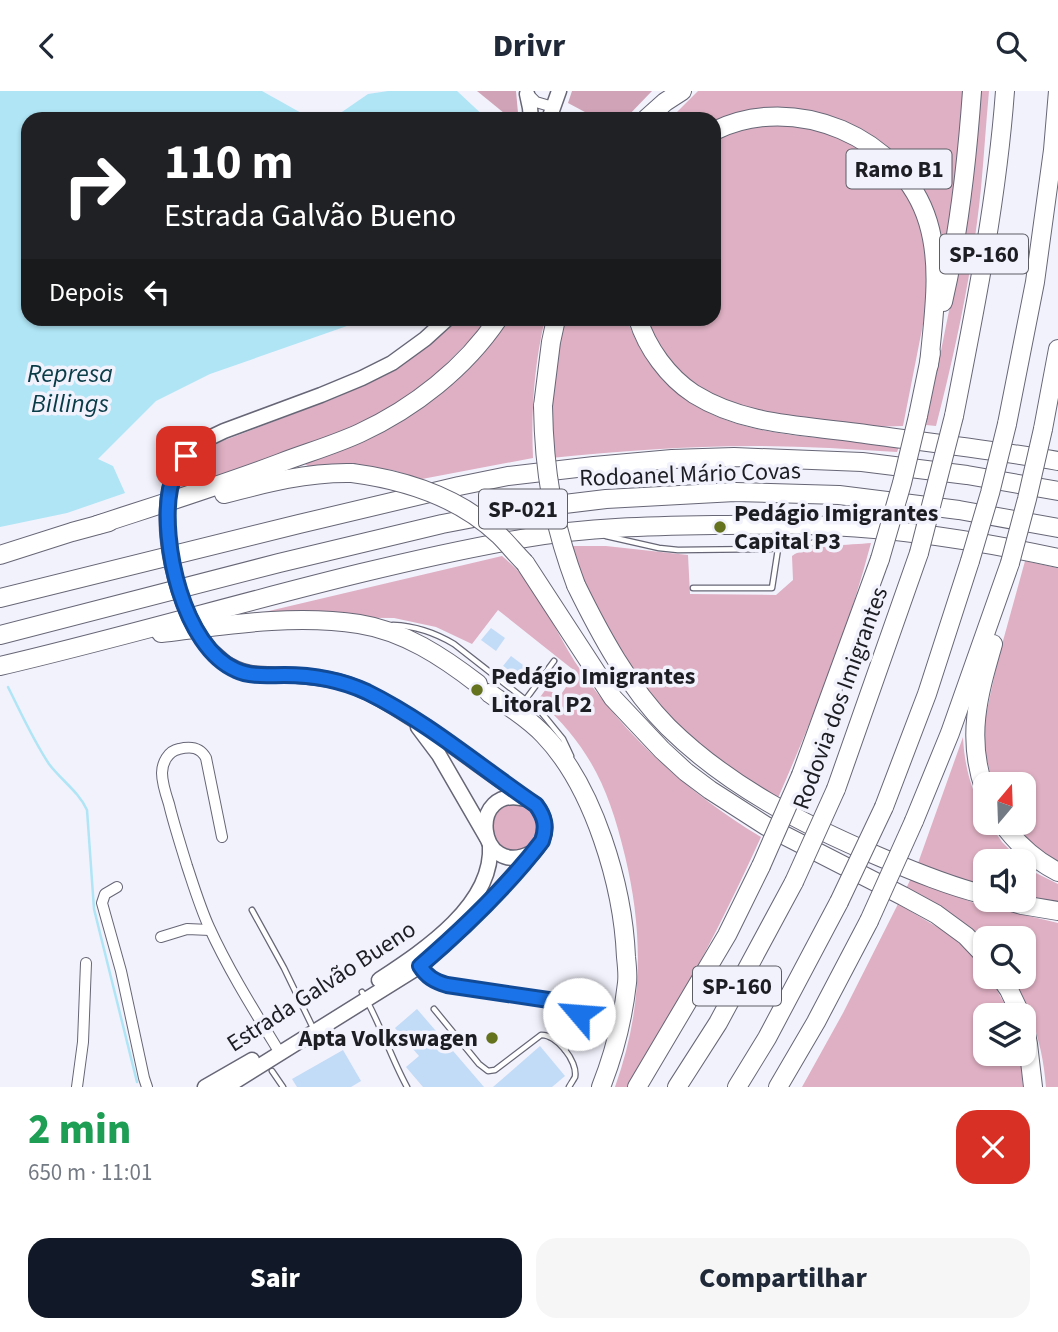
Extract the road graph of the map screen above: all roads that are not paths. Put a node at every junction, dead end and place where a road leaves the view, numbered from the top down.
1 (685, 91) edge
2 (972, 91) edge
3 (1005, 91) edge
4 (1058, 91) edge
5 (527, 92) edge
6 (555, 105) edge
7 (531, 112) edge
8 (654, 112) edge
9 (668, 112) edge
10 (721, 128) edge
11 (439, 326) edge
12 (492, 326) edge
13 (554, 326) edge
14 (641, 326) edge
15 (1058, 349) edge
16 (929, 365) junction
17 (1058, 461) edge
18 (1058, 491) edge
19 (97, 524) junction
20 (857, 528) junction
21 (1058, 528) edge
22 (581, 531) junction
23 (778, 549) junction
24 (0, 555) edge
25 (1058, 558) edge
26 (1008, 569) junction
27 (693, 588) dead end
28 (0, 598) edge
29 (360, 624) junction
30 (0, 635) edge
31 (102, 641) junction
32 (554, 661) dead end
33 (0, 666) edge
34 (526, 699) junction
35 (411, 718) junction
36 (576, 766) dead end
37 (978, 772) edge
38 (583, 777) dead end
39 (527, 799) junction
40 (593, 815) junction
41 (1011, 835) edge
42 (222, 837) dead end
43 (489, 841) junction
44 (535, 850) junction
45 (1058, 872) edge
46 (117, 887) dead end
47 (973, 892) edge
48 (1036, 907) edge
49 (252, 910) dead end
50 (1058, 911) edge
51 (210, 930) junction
52 (161, 937) dead end
53 (973, 943) edge
54 (417, 961) junction
55 (86, 963) dead end
56 (364, 995) junction
57 (434, 1009) dead end
58 (313, 1027) junction
59 (278, 1049) junction
60 (565, 1050) junction
61 (1031, 1066) edge
62 (272, 1071) dead end
63 (77, 1087) edge
64 (147, 1087) edge
65 (205, 1087) edge
66 (226, 1087) edge
67 (283, 1087) edge
68 (407, 1087) edge
69 (569, 1087) edge
70 (601, 1087) edge
71 (637, 1087) edge
72 (677, 1087) edge
73 (737, 1087) edge
74 (778, 1087) edge
75 (1033, 1087) edge

1 - 8 highway
1 - 9 highway
2 - 16 highway
3 - 72 highway, Rodovia dos Imigrantes / SP-160, bridge
4 - 73 highway, SP-160, bridge
5 - 6 street
5 - 7 main road
10 - 16 highway, Ramo B1
11 - 35 main road, Estrada Galvão Bueno, bridge
12 - 19 highway
13 - 47 highway, bridge
14 - 17 highway
15 - 26 highway, bridge
16 - 71 highway, bridge
18 - 28 highway, Rodoanel Mário Covas / SP-021
19 - 24 highway
19 - 53 highway, bridge
20 - 22 highway
20 - 23 lane
20 - 25 highway
21 - 30 highway, Rodoanel Mário Covas / SP-021
22 - 23 lane
22 - 31 highway
23 - 27 lane
26 - 37 highway
26 - 74 highway, bridge
29 - 31 highway
29 - 34 lane
29 - 40 highway
31 - 33 highway
32 - 34 lane
34 - 36 lane
35 - 39 main road, Estrada Galvão Bueno
35 - 43 main road, Estrada Galvão Bueno
38 - 40 lane
39 - 43 main road, Estrada Galvão Bueno
39 - 44 main road, Estrada Galvão Bueno
40 - 70 highway
41 - 45 highway
42 - 51 street
43 - 44 main road
43 - 54 main road, Estrada Galvão Bueno
44 - 54 main road, Estrada Galvão Bueno
46 - 64 street
48 - 50 highway
49 - 58 lane
51 - 52 street
51 - 59 street
54 - 56 main road, Estrada Galvão Bueno
54 - 60 lane
55 - 63 street
56 - 58 main road, Estrada Galvão Bueno
56 - 68 lane
57 - 60 lane
58 - 59 main road, Estrada Galvão Bueno
59 - 65 main road, Estrada Galvão Bueno
59 - 66 main road, Estrada Galvão Bueno
60 - 69 lane
61 - 75 highway
62 - 67 lane

